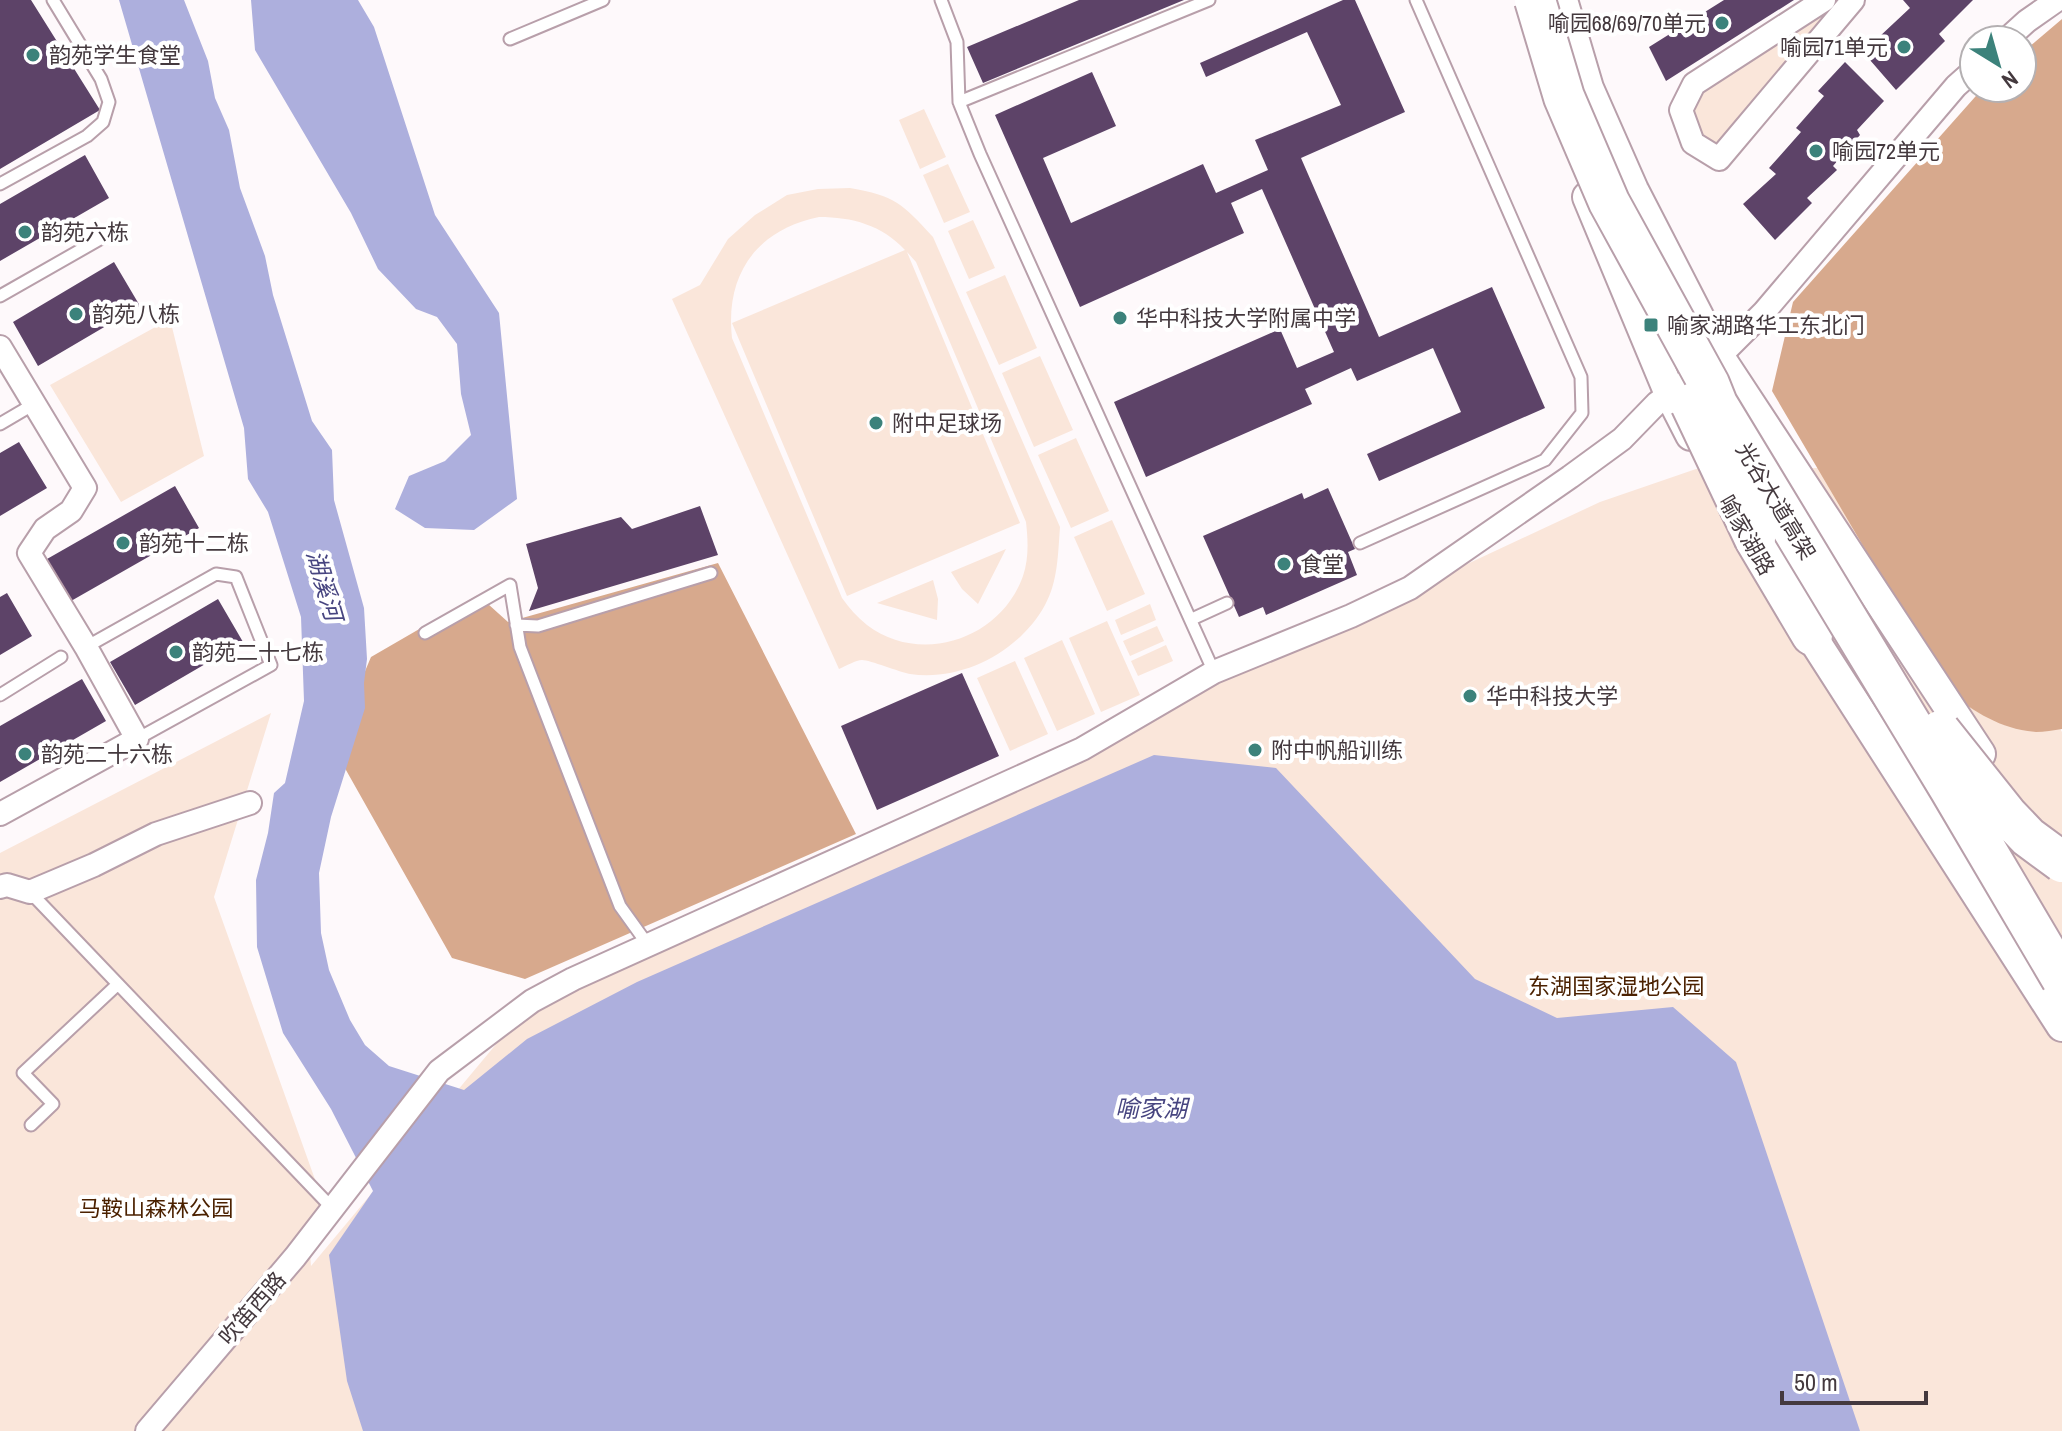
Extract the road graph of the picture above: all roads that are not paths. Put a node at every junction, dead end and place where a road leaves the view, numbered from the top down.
1 (53, 0) edge
2 (603, 0) edge
3 (941, 0) edge
4 (1209, 0) edge
5 (1416, 0) edge
6 (1517, 0) edge
7 (1535, 0) edge
8 (1546, 0) edge
9 (1562, 0) edge
10 (1824, 0) edge
11 (1853, 0) edge
12 (2057, 0) edge
13 (2024, 24) edge
14 (510, 39) dead end
15 (1958, 84) edge
16 (959, 102) junction
17 (0, 184) edge
18 (1609, 202) junction
19 (121, 227) dead end
20 (0, 296) edge
21 (0, 347) edge
22 (1719, 357) junction
23 (1670, 394) junction
24 (34, 404) junction
25 (0, 424) edge
26 (1360, 543) dead end
27 (711, 573) dead end
28 (1227, 603) dead end
29 (1192, 619) junction
30 (516, 625) junction
31 (425, 633) dead end
32 (1812, 635) junction
33 (86, 647) junction
34 (61, 657) dead end
35 (1214, 672) junction
36 (0, 695) edge
37 (1927, 714) junction
38 (137, 739) junction
39 (250, 803) dead end
40 (0, 814) edge
41 (2062, 862) edge
42 (2062, 870) edge
43 (0, 887) edge
44 (30, 892) junction
45 (2062, 934) edge
46 (648, 945) junction
47 (2062, 979) edge
48 (118, 984) junction
49 (2061, 1021) edge
50 (31, 1125) dead end
51 (333, 1209) junction
52 (147, 1431) edge

1 - 17 lane
2 - 14 lane
3 - 16 lane
4 - 16 lane
5 - 26 lane
6 - 23 main road, 喻家湖路
7 - 18 highway, 光谷大道高架, bridge
8 - 37 highway, 光谷大道高架
9 - 22 main road
10 - 11 street
12 - 13 street
15 - 22 street, 吹笛西路
16 - 29 lane
18 - 32 highway, bridge
18 - 47 highway, 光谷大道高架, bridge
19 - 20 lane
21 - 24 street
22 - 23 street, 吹笛西路
22 - 42 main road
23 - 32 main road, 喻家湖路
23 - 35 street, 吹笛西路
24 - 25 lane
24 - 33 street
27 - 30 lane
28 - 29 lane
29 - 35 lane
30 - 31 lane
30 - 46 lane
32 - 49 main road, 喻家湖路
33 - 38 street
33 - 38 lane
34 - 36 lane
35 - 46 street, 吹笛西路
37 - 41 highway, bridge
37 - 45 highway, 光谷大道高架, bridge
38 - 40 street
39 - 44 street
43 - 44 street
44 - 48 lane
46 - 51 street, 吹笛西路
48 - 50 lane
48 - 51 lane
51 - 52 street, 吹笛西路

